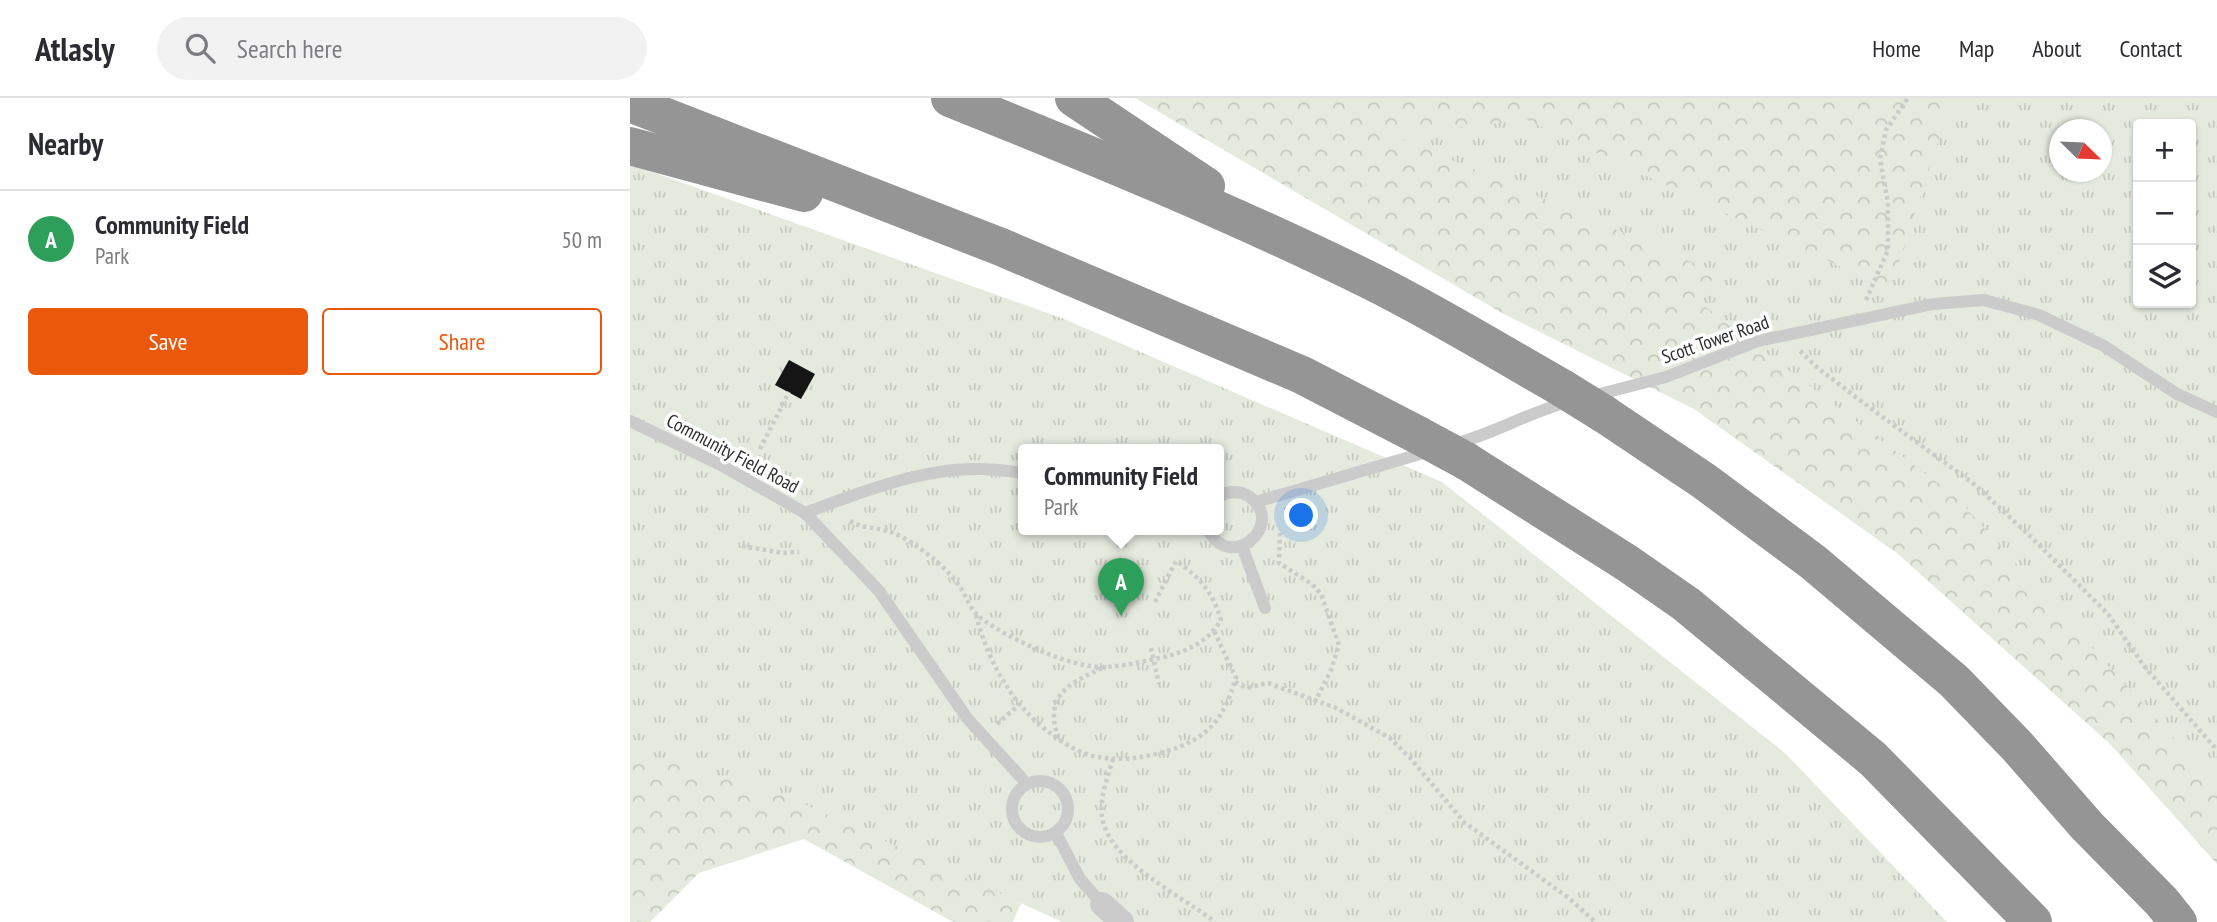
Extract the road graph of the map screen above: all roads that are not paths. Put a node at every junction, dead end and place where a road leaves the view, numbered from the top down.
1 (950, 98) edge
2 (1074, 98) edge
3 (630, 103) edge
4 (630, 146) edge
5 (1292, 243) junction
6 (1001, 247) junction
7 (2217, 412) edge
8 (630, 421) edge
9 (1018, 473) edge
10 (1224, 494) edge
11 (1256, 502) junction
12 (805, 513) junction
13 (1212, 535) edge
14 (1242, 546) junction
15 (1265, 608) dead end
16 (1027, 784) junction
17 (1056, 833) junction
18 (1102, 904) joint
19 (1122, 922) edge
20 (2033, 922) edge
21 (2178, 922) edge

1 - 5 highway
2 - 5 highway
3 - 6 highway
4 - 6 highway
5 - 21 highway, bridge
6 - 20 highway, bridge
7 - 11 lane, Scott Tower Road
8 - 12 lane, Community Field Road
9 - 12 lane, Community Field Road
10 - 11 lane
11 - 14 lane
12 - 16 lane
13 - 14 lane
14 - 15 lane
16 - 17 lane
16 - 17 lane
17 - 18 lane
18 - 19 street

